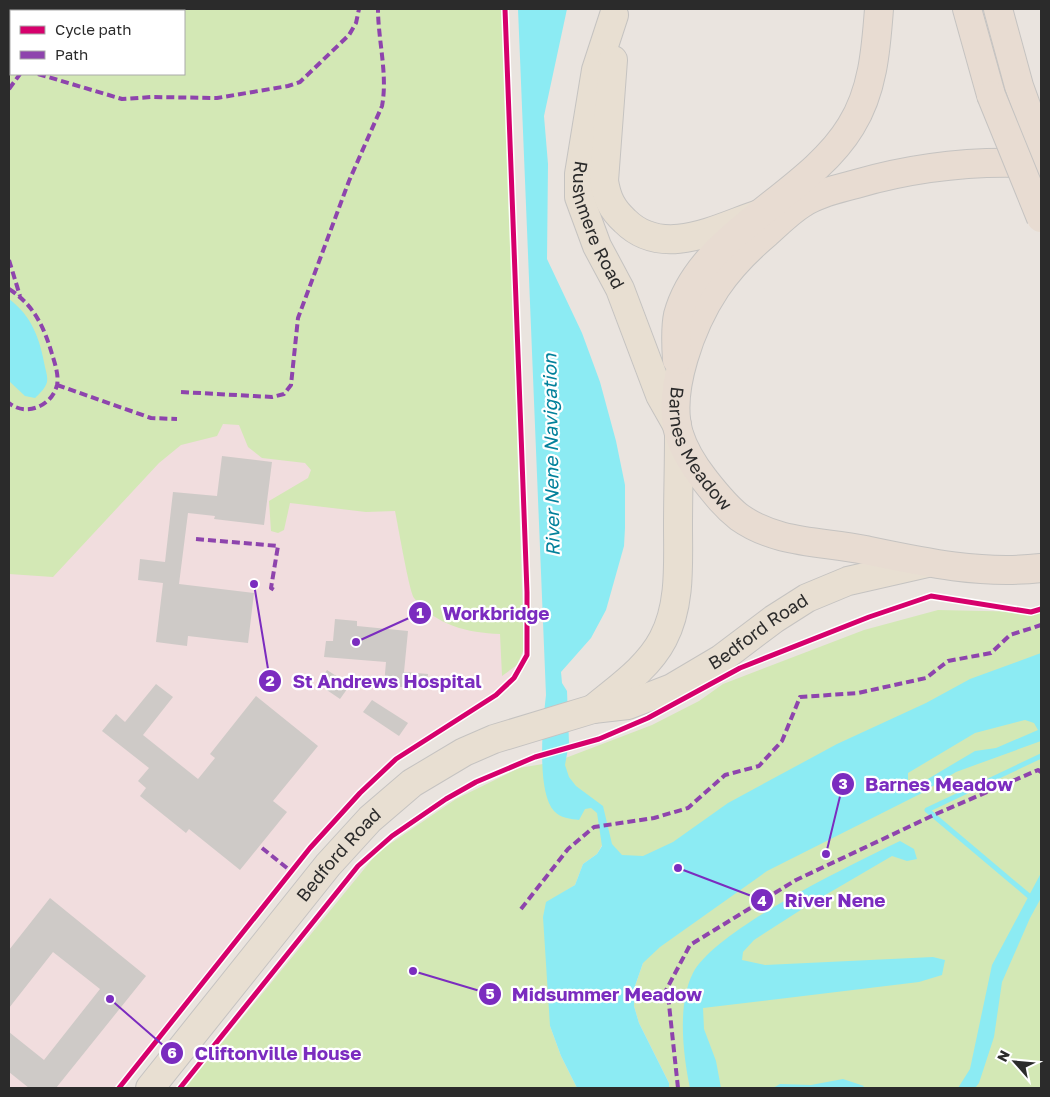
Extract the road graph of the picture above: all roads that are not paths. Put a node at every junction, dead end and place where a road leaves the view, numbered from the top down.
1 (879, 9) edge
2 (967, 9) edge
3 (998, 9) edge
4 (615, 12) edge
5 (1041, 147) edge
6 (1041, 164) edge
7 (803, 203) junction
8 (761, 213) junction
9 (1041, 218) edge
10 (678, 377) junction
11 (678, 430) junction
12 (927, 563) junction
13 (1041, 568) edge
14 (585, 711) junction
15 (150, 1088) edge

1 - 8 highway
2 - 9 highway, bridge
3 - 5 highway
4 - 8 main road, Rushmere Road
4 - 11 main road, Rushmere Road
6 - 7 highway, Barnes Meadow
7 - 8 main road, Rushmere Road
7 - 10 highway, Barnes Meadow
8 - 10 highway
10 - 11 highway, Barnes Meadow
11 - 12 highway, Barnes Meadow
11 - 14 main road, Bedford Road
12 - 13 highway, Barnes Meadow
12 - 14 main road, Bedford Road
14 - 15 main road, Bedford Road

